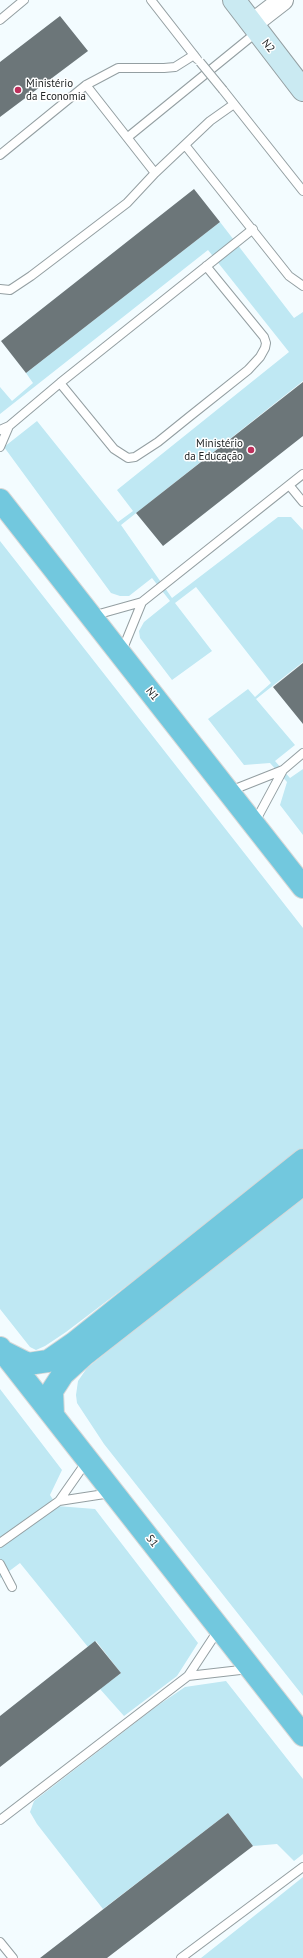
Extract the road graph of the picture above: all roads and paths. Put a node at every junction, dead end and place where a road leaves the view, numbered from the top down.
1 (24, 0) edge
2 (151, 0) edge
3 (234, 0) edge
4 (283, 0) edge
5 (0, 20) edge
6 (254, 28) junction
7 (194, 55) junction
8 (86, 85) junction
9 (303, 90) edge
10 (234, 104) junction
11 (128, 137) junction
12 (185, 145) junction
13 (0, 154) edge
14 (155, 173) junction
15 (303, 191) edge
16 (253, 229) junction
17 (206, 266) junction
18 (303, 286) edge
19 (0, 289) edge
20 (60, 383) junction
21 (9, 426) junction
22 (0, 430) edge
23 (0, 447) edge
24 (303, 474) edge
25 (289, 485) junction
26 (0, 500) edge
27 (303, 502) edge
28 (142, 602) junction
29 (90, 616) junction
30 (120, 654) junction
31 (303, 753) edge
32 (283, 770) junction
33 (228, 791) junction
34 (254, 824) junction
35 (303, 887) edge
36 (303, 1160) edge
37 (303, 1184) edge
38 (2, 1350) edge
39 (53, 1415) junction
40 (88, 1459) junction
41 (114, 1492) junction
42 (59, 1501) junction
43 (0, 1543) edge
44 (0, 1564) edge
45 (12, 1587) dead end
46 (219, 1629) junction
47 (250, 1669) junction
48 (188, 1676) junction
49 (303, 1735) edge
50 (0, 1820) edge
51 (303, 1867) edge
52 (0, 1942) edge
53 (13, 1958) edge
54 (181, 1958) edge

1 - 5 lane
2 - 7 lane
3 - 6 main road, N2
4 - 6 street
6 - 9 main road, N2
6 - 11 lane
7 - 8 lane
7 - 10 lane, bridge
8 - 11 lane
8 - 13 lane
10 - 12 lane
10 - 15 lane
11 - 14 lane
12 - 14 lane
12 - 16 lane
14 - 19 lane
16 - 17 lane
16 - 18 lane
17 - 20 lane
17 - 20 lane
20 - 21 lane
21 - 22 lane
21 - 23 lane
24 - 25 lane
25 - 27 lane
25 - 28 lane
26 - 29 highway, N1
28 - 29 lane
28 - 30 lane
29 - 30 highway, N1
30 - 33 highway, N1
31 - 32 lane
32 - 33 lane
32 - 34 lane
33 - 34 highway, N1
34 - 35 highway, N1
36 - 38 highway
37 - 39 highway
38 - 39 highway, S1
39 - 40 highway, S1
40 - 41 highway, S1
40 - 42 lane
41 - 42 lane
41 - 46 highway, S1
42 - 43 lane
44 - 45 lane
46 - 47 highway, S1
46 - 48 lane
47 - 48 lane
47 - 49 highway, S1
48 - 50 lane
51 - 54 lane
52 - 53 lane

